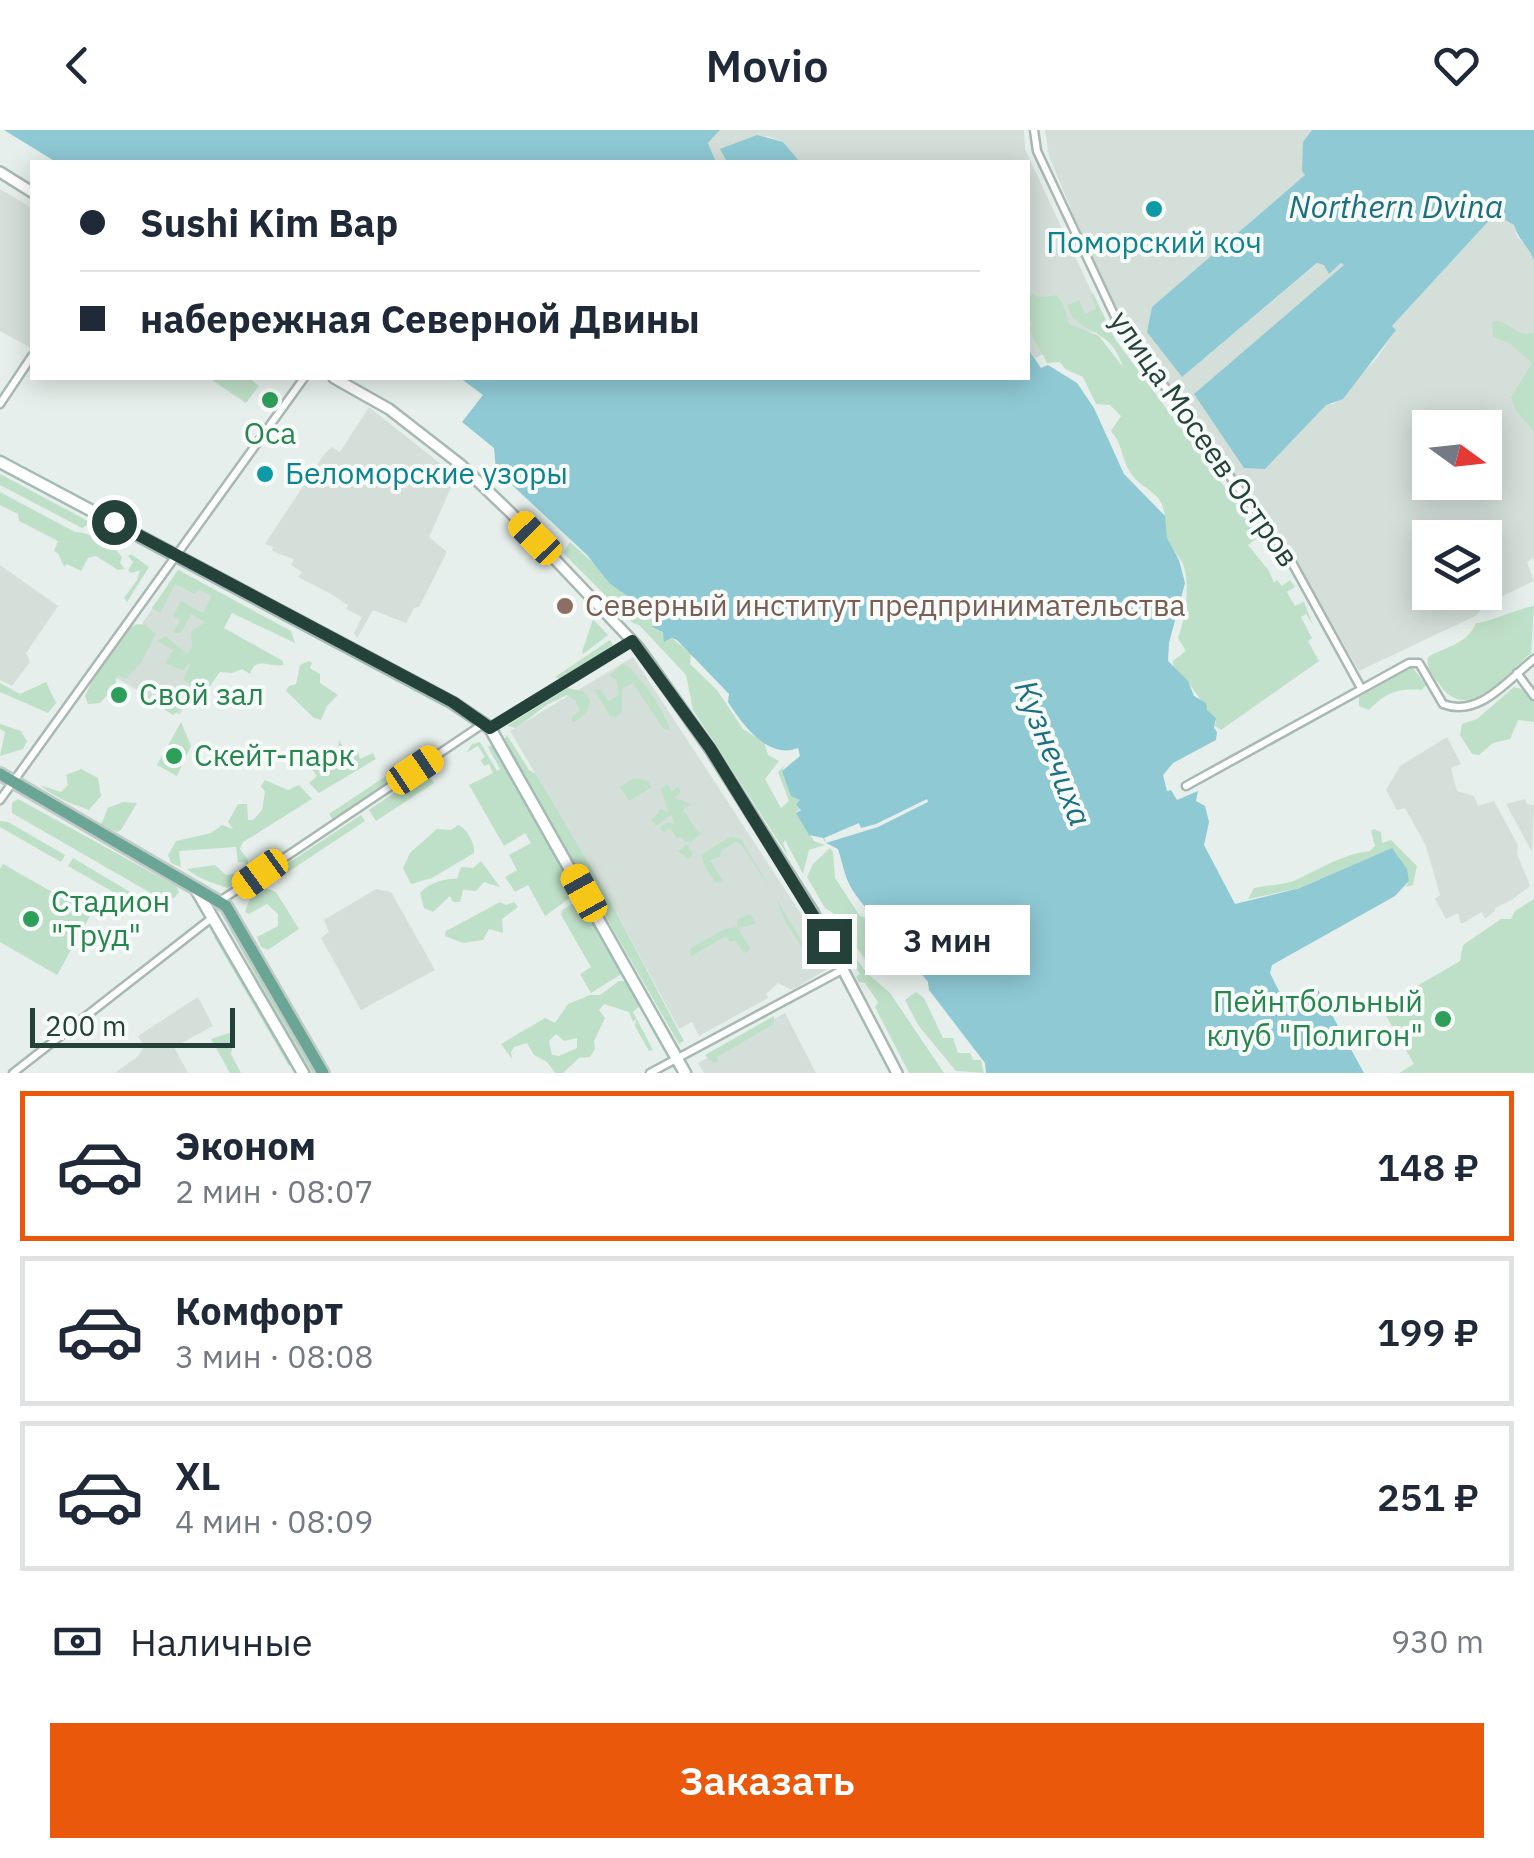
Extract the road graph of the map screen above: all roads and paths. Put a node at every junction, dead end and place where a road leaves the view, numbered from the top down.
1 (1034, 130) edge
2 (0, 172) edge
3 (30, 191) edge
4 (30, 359) edge
5 (303, 380) edge
6 (338, 380) edge
7 (0, 404) edge
8 (0, 462) edge
9 (176, 556) junction
10 (632, 641) junction
11 (1534, 659) edge
12 (1517, 673) junction
13 (1361, 688) junction
14 (1534, 696) edge
15 (487, 726) junction
16 (0, 774) edge
17 (14, 781) junction
18 (1186, 786) dead end
19 (0, 800) edge
20 (193, 886) junction
21 (220, 901) junction
22 (214, 916) junction
23 (844, 969) junction
24 (677, 1059) junction
25 (12, 1073) edge
26 (303, 1073) edge
27 (323, 1073) edge
28 (650, 1073) edge
29 (685, 1073) edge
30 (897, 1073) edge

1 - 13 street, улица Мосеев Остров
2 - 3 street
4 - 7 street
5 - 9 street
6 - 10 street
8 - 9 main road
9 - 15 main road
9 - 17 street
10 - 15 street
10 - 23 street
11 - 12 street
12 - 13 street
12 - 14 street
13 - 18 street
15 - 21 street
15 - 24 main road
16 - 17 main road
17 - 19 street
17 - 20 main road
20 - 21 main road
20 - 22 main road
21 - 27 main road
22 - 25 street
22 - 26 main road
23 - 24 street
23 - 30 street
24 - 28 street
24 - 29 main road

